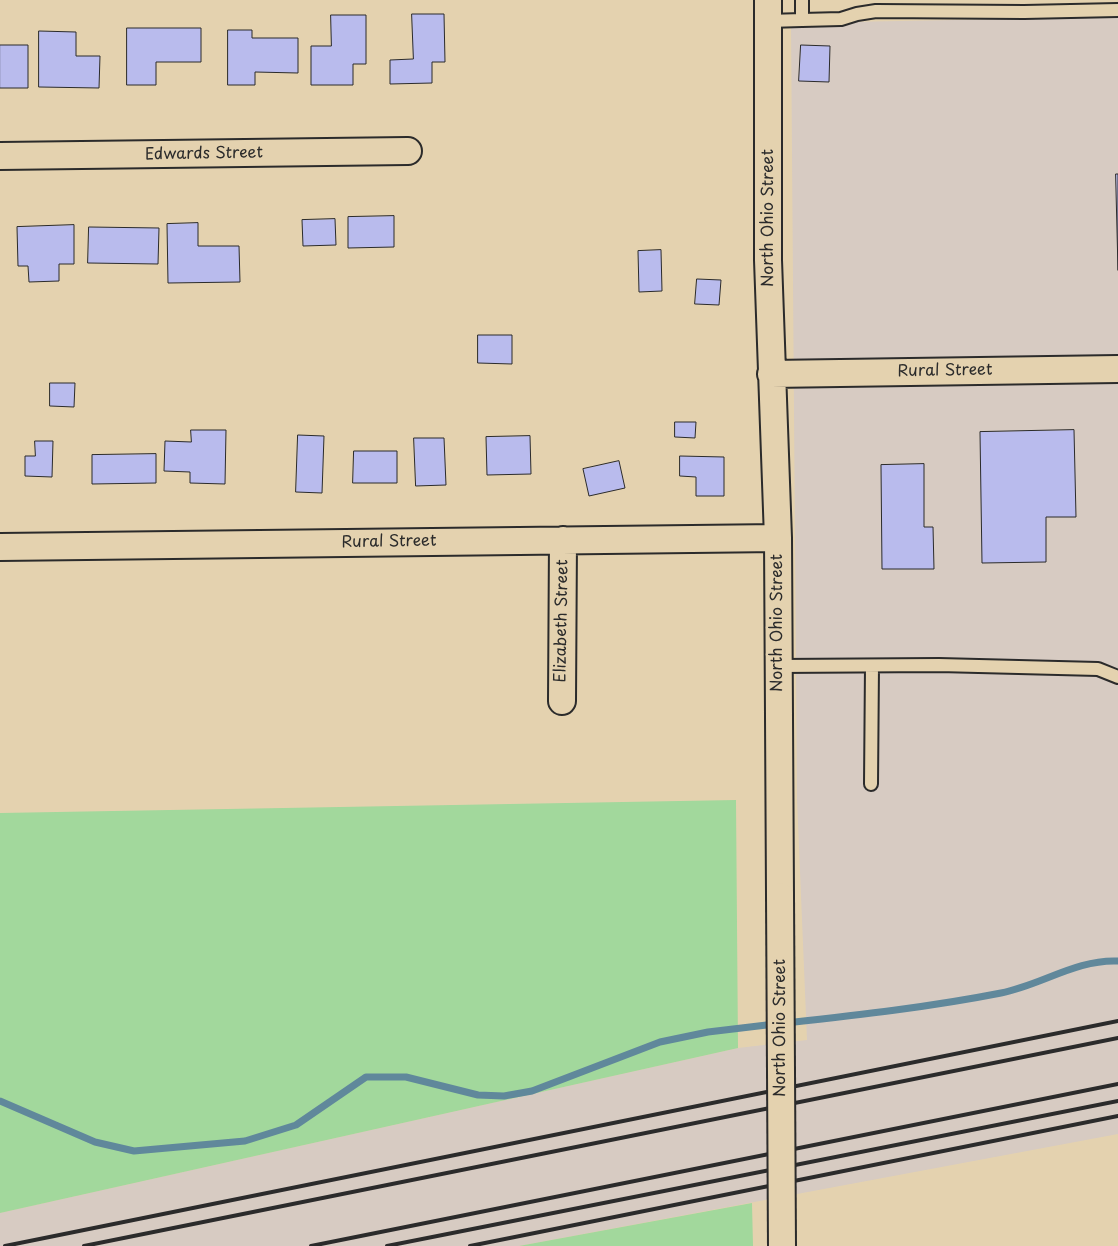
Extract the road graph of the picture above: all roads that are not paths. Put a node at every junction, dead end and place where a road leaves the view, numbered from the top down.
1 (802, 0) edge
2 (768, 10) edge
3 (1118, 10) edge
4 (802, 20) junction
5 (408, 151) dead end
6 (0, 156) edge
7 (1118, 369) edge
8 (771, 374) junction
9 (778, 538) junction
10 (563, 540) junction
11 (0, 547) edge
12 (778, 666) junction
13 (872, 666) junction
14 (1118, 677) edge
15 (562, 701) dead end
16 (871, 784) dead end
17 (782, 1246) edge

1 - 4 lane
2 - 4 lane
2 - 8 street, North Ohio Street
3 - 4 lane
5 - 6 street, Edwards Street
7 - 8 street, Rural Street
8 - 9 street, North Ohio Street
9 - 10 street, Rural Street
9 - 12 street, North Ohio Street
10 - 11 street, Rural Street
10 - 15 street, Elizabeth Street
12 - 13 lane
12 - 17 street, North Ohio Street, bridge
13 - 14 lane
13 - 16 lane

